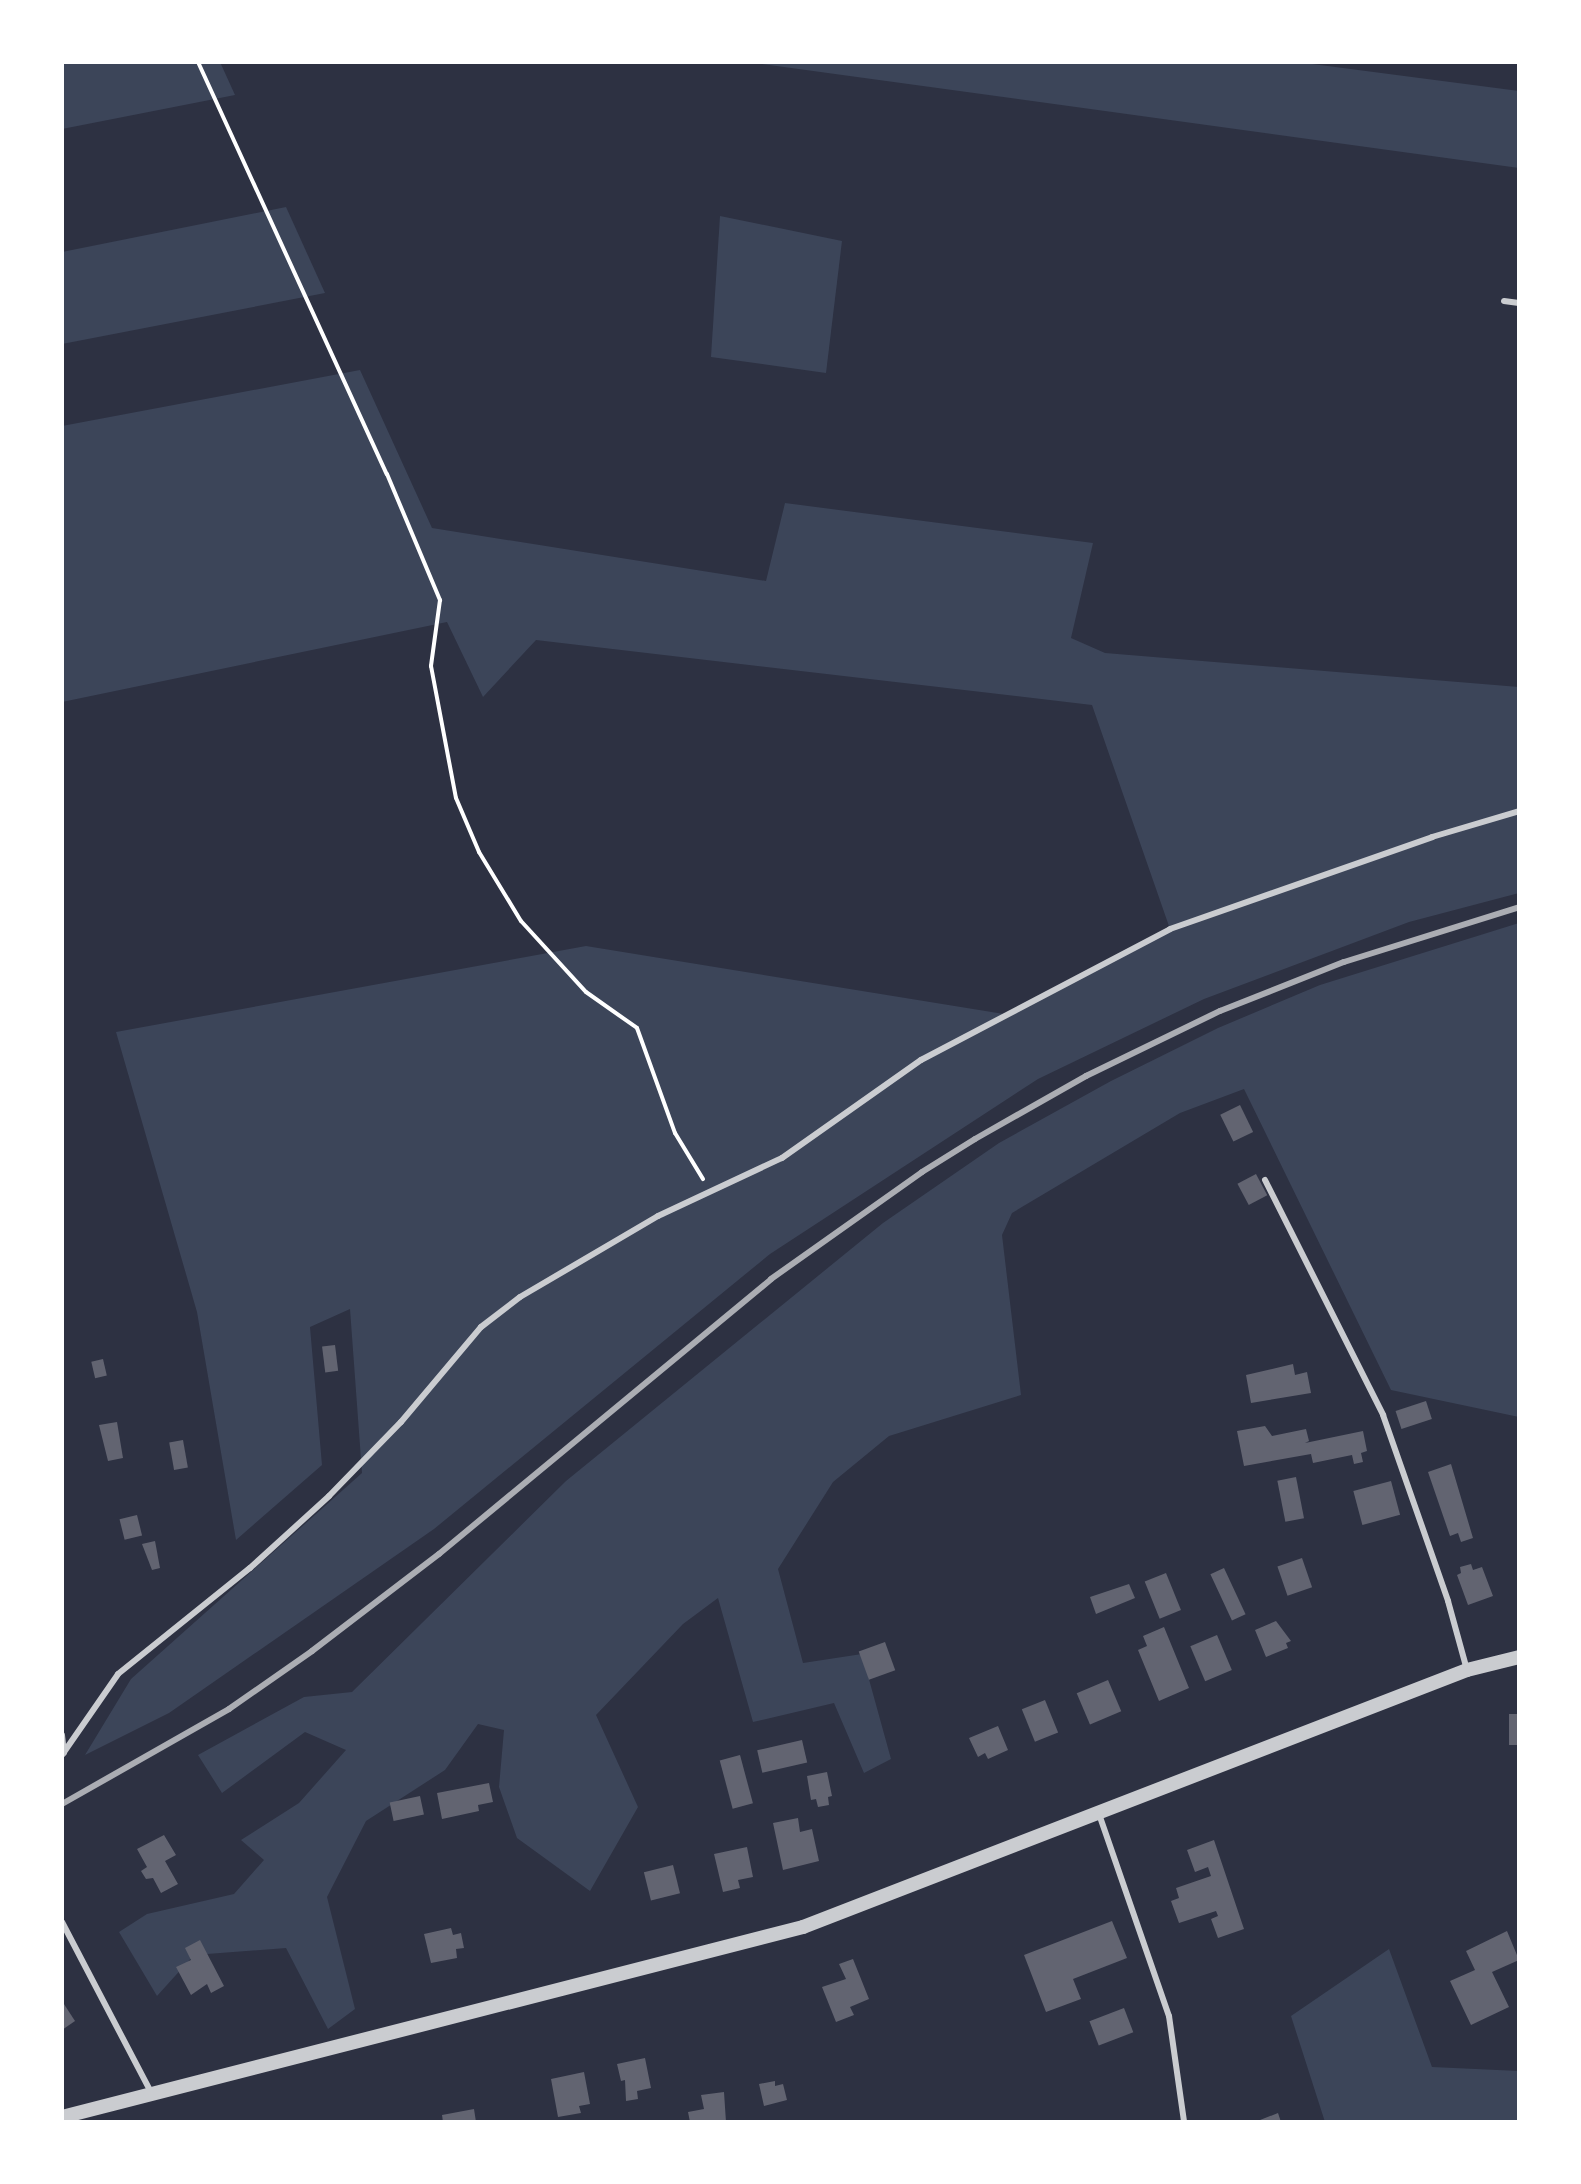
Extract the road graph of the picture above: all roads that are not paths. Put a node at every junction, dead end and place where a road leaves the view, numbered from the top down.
1 (1504, 301) dead end
2 (1519, 303) edge
3 (1519, 811) edge
4 (1265, 1180) dead end
5 (1519, 1657) edge
6 (1467, 1670) junction
7 (62, 1735) edge
8 (63, 1754) edge
9 (1099, 1814) junction
10 (62, 1922) edge
11 (152, 2094) junction
12 (62, 2117) edge
13 (1184, 2122) edge

1 - 2 lane
3 - 8 lane
4 - 6 lane
5 - 6 street
6 - 9 street
7 - 8 lane
9 - 11 street
9 - 13 lane
10 - 11 lane
11 - 12 street

